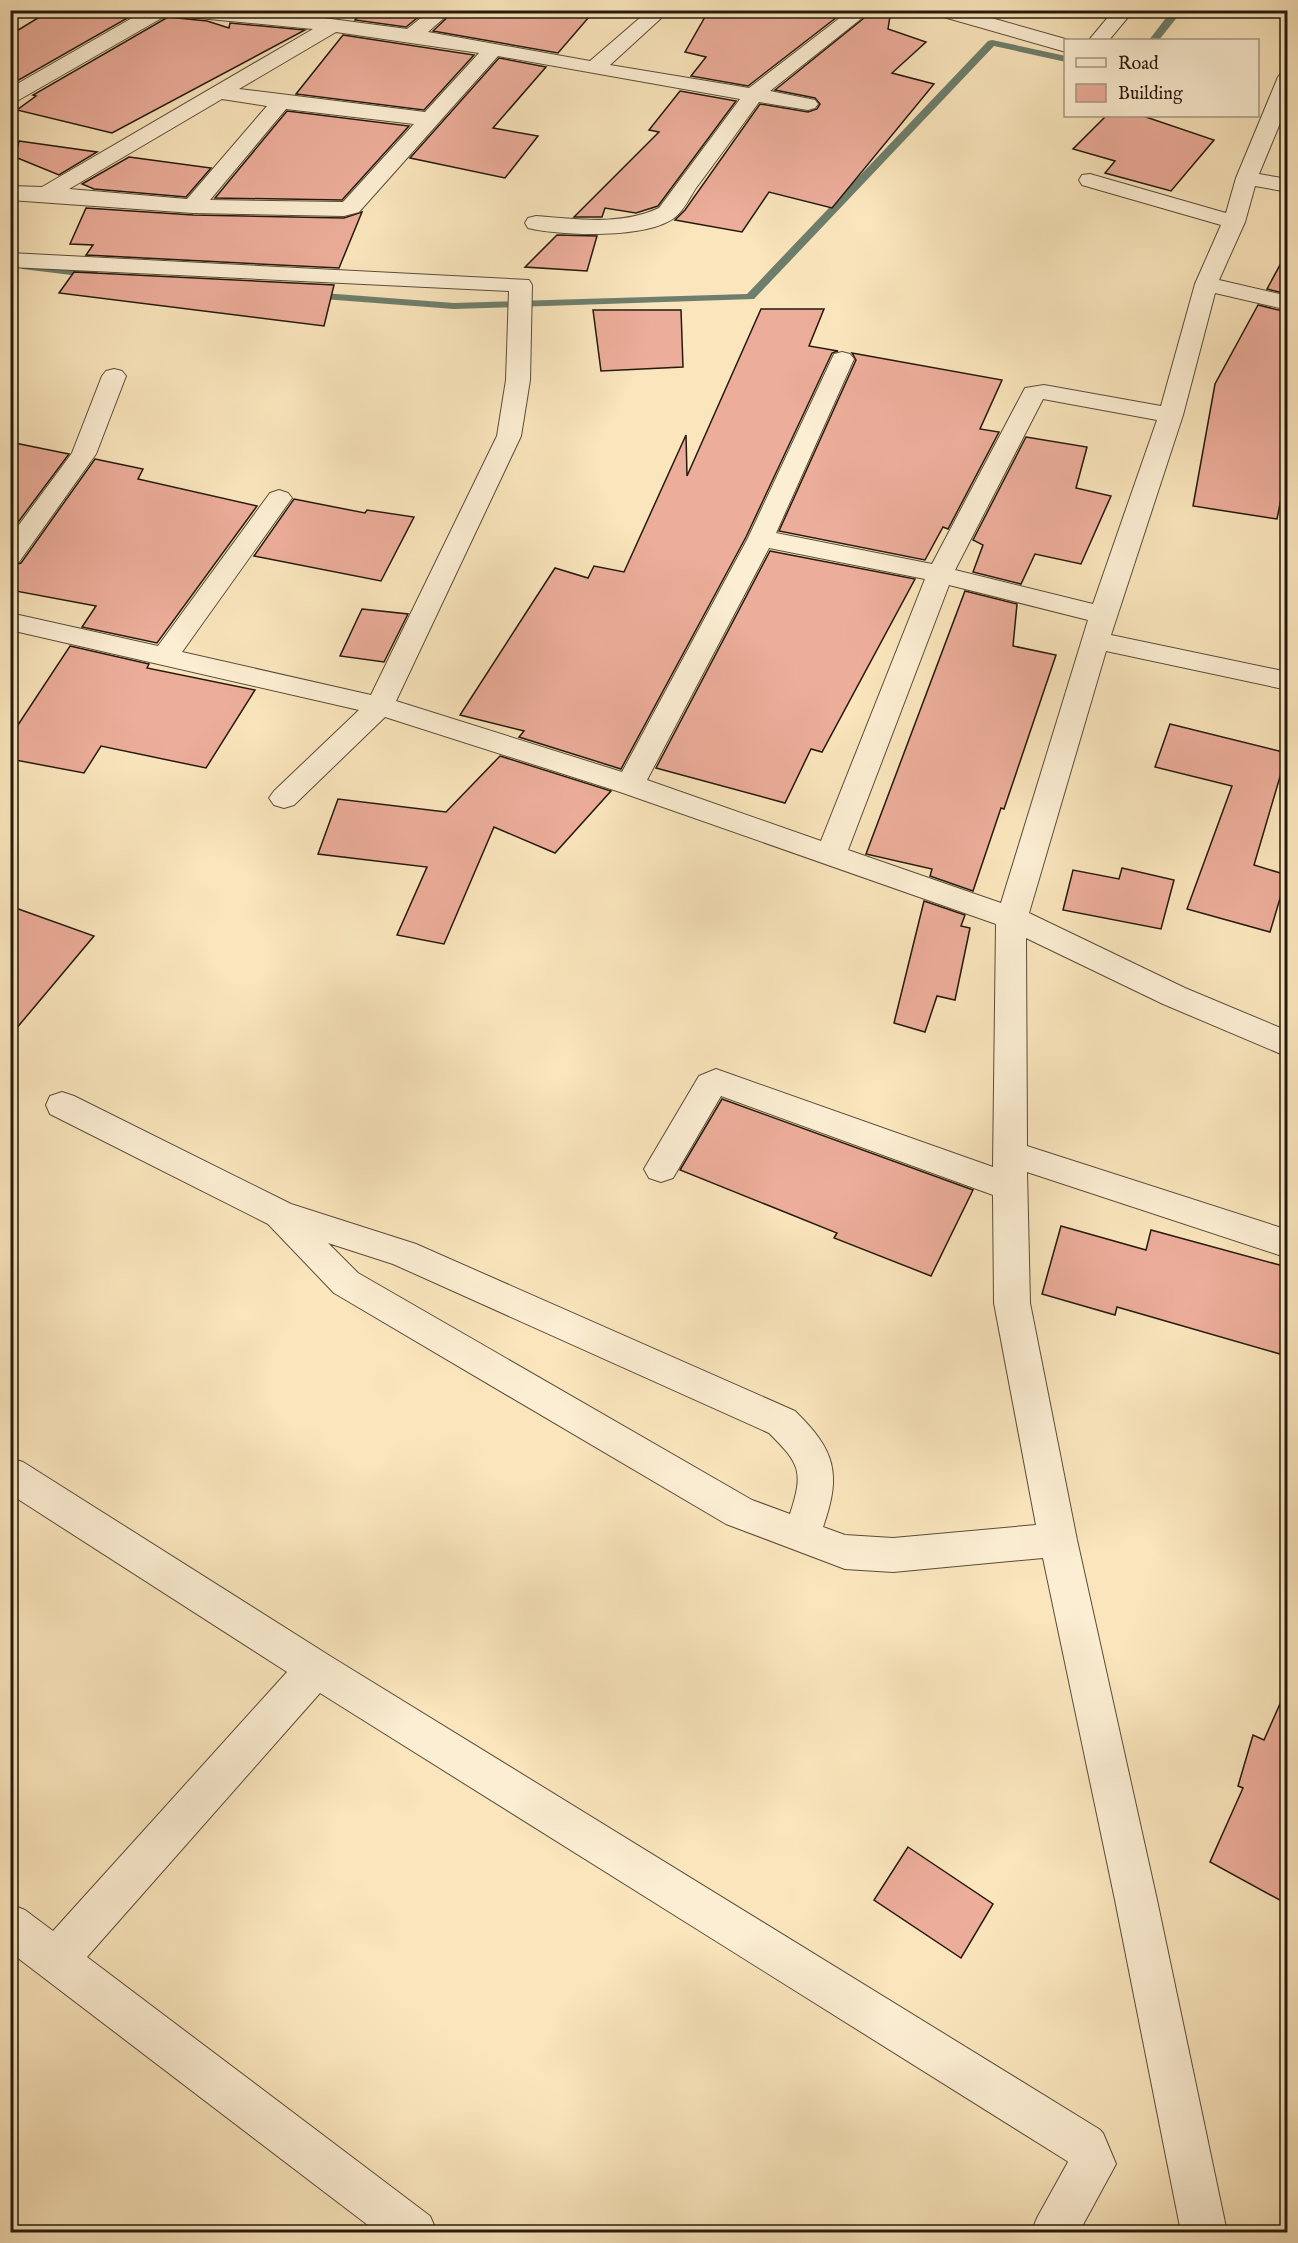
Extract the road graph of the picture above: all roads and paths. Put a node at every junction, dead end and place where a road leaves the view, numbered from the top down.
1 (161, 10) edge
2 (172, 10) edge
3 (444, 10) edge
4 (863, 10) edge
5 (940, 10) edge
6 (1125, 10) edge
7 (232, 13) edge
8 (649, 13) edge
9 (290, 15) edge
10 (333, 25) junction
11 (411, 35) junction
12 (1100, 39) edge
13 (1064, 46) edge
14 (493, 49) junction
15 (594, 68) junction
16 (1287, 77) edge
17 (219, 92) junction
18 (754, 94) junction
19 (10, 97) edge
20 (281, 102) junction
21 (808, 104) dead end
22 (428, 119) junction
23 (1247, 178) junction
24 (1090, 180) dead end
25 (1287, 186) edge
26 (10, 192) edge
27 (46, 194) junction
28 (193, 206) junction
29 (1234, 222) junction
30 (536, 223) dead end
31 (12, 262) edge
32 (1206, 284) junction
33 (1287, 303) edge
34 (842, 359) dead end
35 (114, 376) dead end
36 (1171, 416) junction
37 (279, 498) dead end
38 (761, 538) junction
39 (10, 556) edge
40 (940, 574) junction
41 (10, 621) edge
42 (1099, 627) junction
43 (165, 656) junction
44 (1287, 681) edge
45 (380, 706) junction
46 (630, 784) junction
47 (284, 798) dead end
48 (831, 854) junction
49 (1012, 918) junction
50 (1287, 1045) edge
51 (62, 1105) dead end
52 (1011, 1154) junction
53 (661, 1169) dead end
54 (1010, 1187) junction
55 (280, 1214) junction
56 (1287, 1244) edge
57 (10, 1474) edge
58 (801, 1536) junction
59 (1058, 1540) junction
60 (316, 1669) junction
61 (10, 1925) edge
62 (57, 1959) junction
63 (414, 2232) edge
64 (1054, 2232) edge
65 (1204, 2232) edge

1 - 19 street
2 - 7 street
3 - 11 street
4 - 18 street
5 - 13 street
6 - 12 street
7 - 9 street
8 - 15 street
9 - 10 street
10 - 11 street
10 - 17 street
11 - 14 street
14 - 15 street
14 - 22 street
15 - 18 street
16 - 23 street
17 - 20 street
17 - 27 street
18 - 21 street
18 - 30 street
20 - 22 street
20 - 28 street
22 - 28 street
23 - 25 street
23 - 29 street
24 - 29 street
26 - 27 street
27 - 28 street
29 - 32 street
31 - 45 street
32 - 33 street
32 - 36 street
34 - 38 street
35 - 39 street
36 - 40 street
36 - 42 street
37 - 43 street
38 - 40 street
38 - 46 street
40 - 42 street
40 - 48 street
41 - 43 street
42 - 44 street
42 - 49 street
43 - 45 street
45 - 46 street
45 - 47 street
46 - 48 street
48 - 49 street
49 - 50 street
49 - 52 street
51 - 55 street
52 - 54 street
52 - 56 street
53 - 54 street
54 - 59 street
55 - 58 street
55 - 58 street
57 - 60 street
58 - 59 street
59 - 65 street
60 - 62 street
60 - 64 street
61 - 62 street
62 - 63 street

